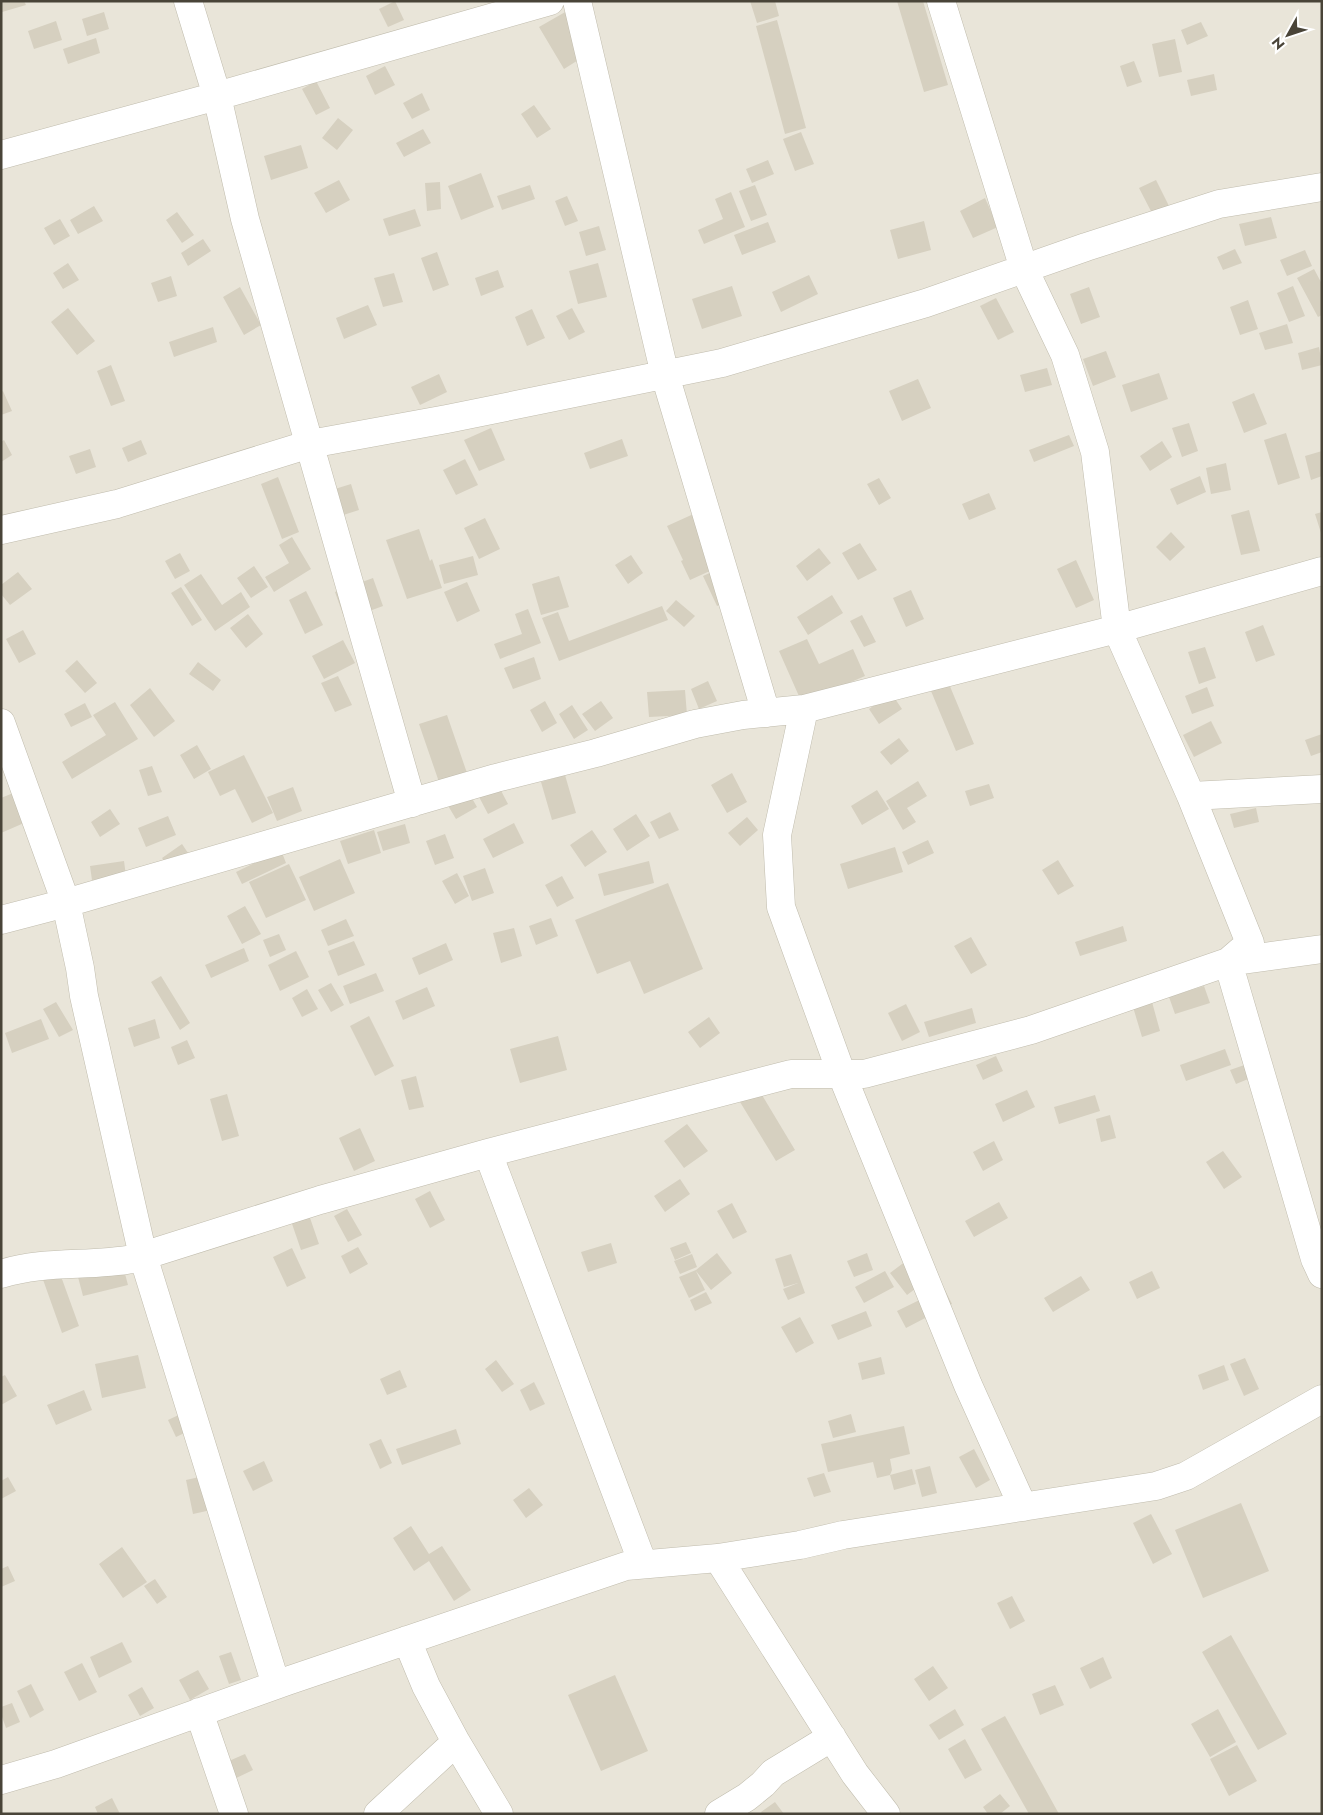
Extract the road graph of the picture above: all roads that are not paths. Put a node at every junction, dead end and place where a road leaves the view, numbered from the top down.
1 (188, 1) edge
2 (550, 1) edge
3 (577, 1) edge
4 (941, 1) edge
5 (217, 96) junction
6 (1, 154) edge
7 (1322, 187) edge
8 (1024, 269) junction
9 (664, 375) junction
10 (310, 444) junction
11 (1, 530) edge
12 (1322, 571) edge
13 (1116, 629) junction
14 (804, 709) junction
15 (766, 713) junction
16 (1, 722) edge
17 (1322, 789) edge
18 (1190, 796) junction
19 (412, 802) junction
20 (66, 903) junction
21 (1, 920) edge
22 (1322, 949) edge
23 (1228, 962) junction
24 (842, 1075) junction
25 (488, 1153) junction
26 (143, 1256) junction
27 (1, 1274) edge
28 (1322, 1274) edge
29 (1322, 1399) edge
30 (1023, 1507) junction
31 (718, 1558) junction
32 (643, 1564) junction
33 (407, 1640) junction
34 (276, 1685) junction
35 (199, 1712) junction
36 (832, 1737) junction
37 (456, 1742) junction
38 (1, 1780) edge
39 (234, 1814) edge
40 (378, 1814) edge
41 (499, 1814) edge
42 (719, 1814) edge
43 (886, 1814) edge

1 - 5 street
2 - 5 street
3 - 9 street
4 - 8 street
5 - 6 street
5 - 10 street
7 - 8 street
8 - 9 street
8 - 13 street
9 - 10 street
9 - 15 street
10 - 11 street
10 - 19 street
12 - 13 street
13 - 14 street
13 - 18 street
14 - 15 street
14 - 24 street
15 - 19 street
16 - 20 street
17 - 18 street
18 - 23 street
19 - 20 street
20 - 21 street
20 - 26 street
22 - 23 street
23 - 24 street
23 - 28 street
24 - 25 street
24 - 30 street
25 - 26 street
25 - 32 street
26 - 27 street
26 - 34 street
29 - 30 street
30 - 31 street
31 - 32 street
31 - 36 street
32 - 33 street
33 - 34 street
33 - 37 street
34 - 35 street
35 - 38 street
35 - 39 street
36 - 42 street
36 - 43 street
37 - 40 street
37 - 41 street

